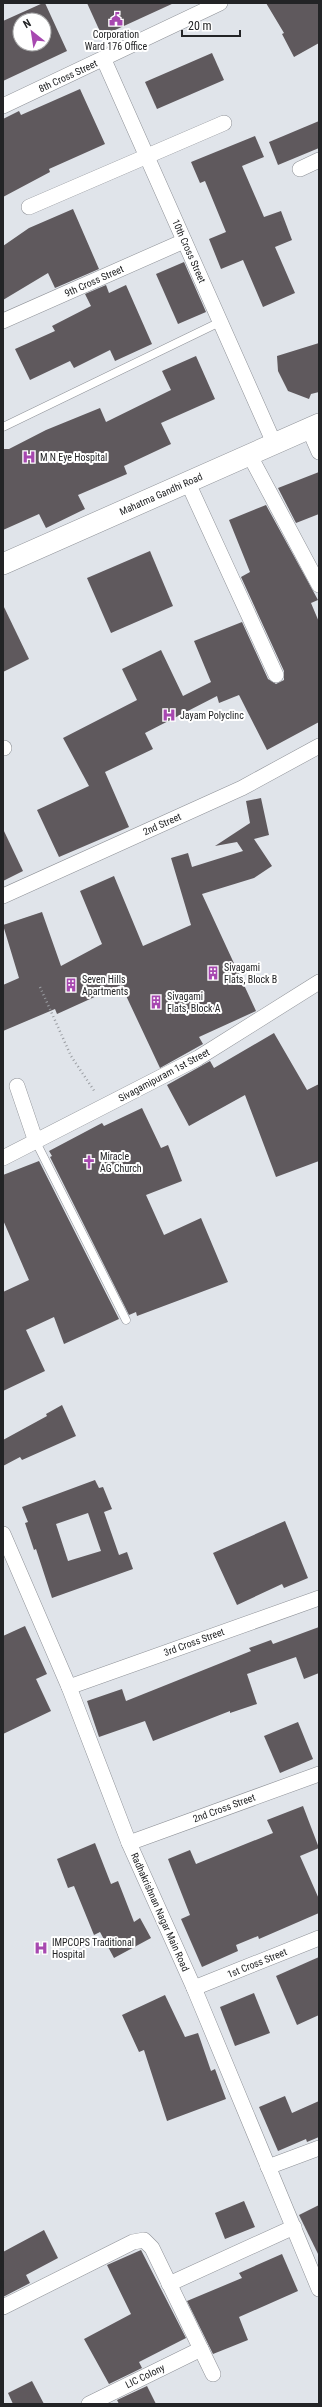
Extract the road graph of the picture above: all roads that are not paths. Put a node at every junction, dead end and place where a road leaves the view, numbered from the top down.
1 (220, 3) edge
2 (104, 60) junction
3 (3, 106) edge
4 (224, 123) dead end
5 (146, 155) junction
6 (319, 160) edge
7 (300, 169) dead end
8 (29, 207) dead end
9 (184, 241) junction
10 (3, 321) edge
11 (220, 322) junction
12 (314, 426) edge
13 (3, 427) edge
14 (274, 443) junction
15 (319, 452) edge
16 (249, 454) junction
17 (188, 483) junction
18 (3, 564) edge
19 (319, 585) edge
20 (276, 675) dead end
21 (319, 746) edge
22 (3, 896) edge
23 (319, 982) edge
24 (17, 1086) dead end
25 (36, 1142) junction
26 (3, 1158) edge
27 (126, 1320) dead end
28 (3, 1534) edge
29 (319, 1598) edge
30 (69, 1687) junction
31 (319, 1774) edge
32 (129, 1843) junction
33 (319, 1938) edge
34 (194, 1988) junction
35 (319, 2148) edge
36 (268, 2167) junction
37 (294, 2227) junction
38 (169, 2284) junction
39 (319, 2289) edge
40 (3, 2307) edge
41 (201, 2349) junction
42 (213, 2374) dead end
43 (89, 2404) edge

1 - 2 street, 8th Cross Street
2 - 3 street, 8th Cross Street
2 - 5 street, 10th Cross Street
4 - 5 street
5 - 8 street
5 - 9 street, 10th Cross Street
6 - 7 street
9 - 10 street, 9th Cross Street
9 - 11 street, 10th Cross Street
11 - 13 lane
11 - 14 street, 10th Cross Street
12 - 14 main road, Mahatma Gandhi Road
12 - 15 street
14 - 16 main road, Mahatma Gandhi Road
16 - 17 main road, Mahatma Gandhi Road
16 - 19 street
17 - 18 main road, Mahatma Gandhi Road
17 - 20 street
21 - 22 street, 2nd Street
23 - 25 street, Sivagamipuram 1st Street
24 - 25 street
25 - 26 street, Sivagamipuram 1st Street
25 - 27 lane
28 - 30 street, Radhakrishnan Nagar Main Road
29 - 30 street, 3rd Cross Street
30 - 32 street, Radhakrishnan Nagar Main Road
31 - 32 street, 2nd Cross Street
32 - 34 street, Radhakrishnan Nagar Main Road
33 - 34 street, 1st Cross Street
34 - 36 street, Radhakrishnan Nagar Main Road
35 - 36 street
36 - 37 street, Radhakrishnan Nagar Main Road
37 - 38 street
37 - 39 street, Radhakrishnan Nagar Main Road
38 - 40 street
38 - 41 street
41 - 42 street
41 - 43 street, LIC Colony

